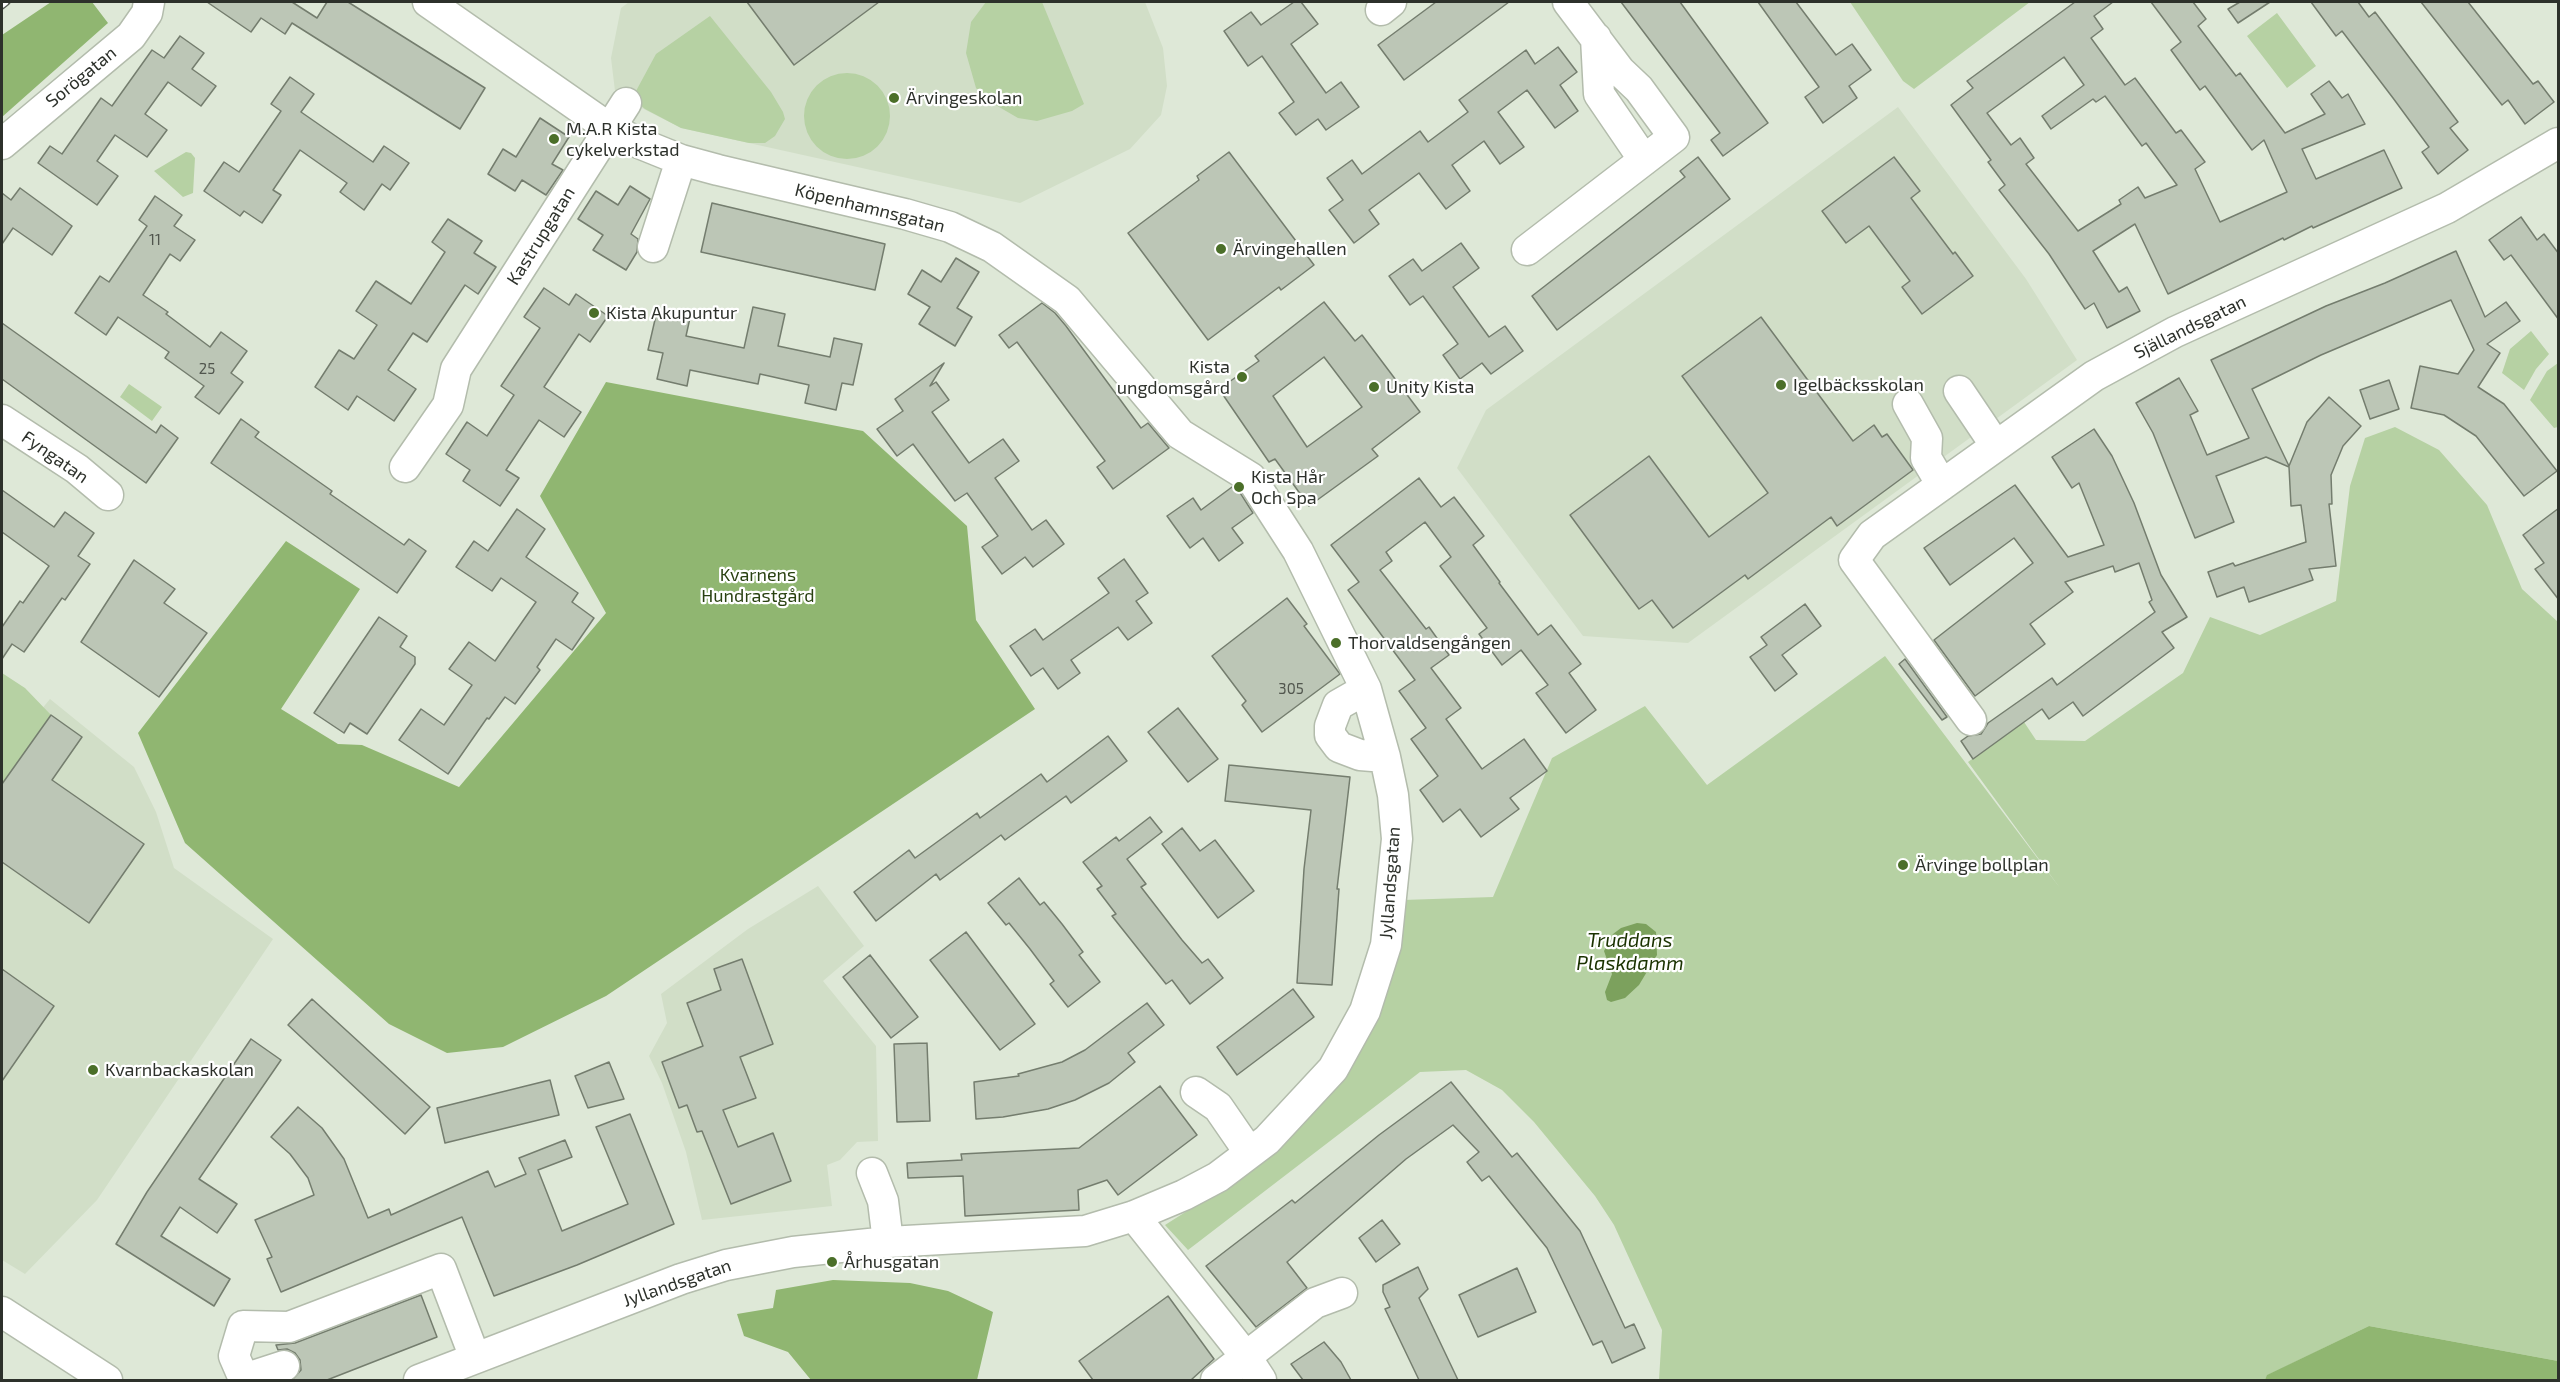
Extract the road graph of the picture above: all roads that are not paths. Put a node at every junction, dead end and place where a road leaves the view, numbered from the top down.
1 (149, 2) edge
2 (428, 2) edge
3 (1568, 2) edge
4 (1596, 38) junction
5 (626, 103) dead end
6 (609, 128) junction
7 (2559, 143) edge
8 (2, 144) edge
9 (681, 160) junction
10 (1644, 160) junction
11 (652, 247) dead end
12 (1527, 250) dead end
13 (1959, 391) dead end
14 (1908, 404) dead end
15 (2, 420) edge
16 (1996, 446) junction
17 (405, 466) dead end
18 (1942, 485) junction
19 (108, 495) dead end
20 (1298, 551) joint
21 (1366, 689) junction
22 (1971, 720) dead end
23 (1385, 757) junction
24 (1196, 1092) dead end
25 (1249, 1152) junction
26 (872, 1173) dead end
27 (1134, 1216) junction
28 (888, 1242) junction
29 (1342, 1293) dead end
30 (2, 1312) edge
31 (475, 1358) junction
32 (284, 1366) dead end
33 (1254, 1369) edge
34 (107, 1380) edge
35 (420, 1380) edge
36 (1216, 1380) edge

1 - 8 street, Sorögatan
2 - 6 street, Köpenhamnsgatan
3 - 4 street
4 - 10 street
4 - 10 street
5 - 6 street, Kastrupgatan
6 - 9 street, Köpenhamnsgatan
6 - 17 street, Kastrupgatan
7 - 16 street, Själlandsgatan
9 - 11 street
9 - 20 street, Köpenhamnsgatan
10 - 12 street
13 - 16 street
14 - 18 street
15 - 19 street, Fyngatan
16 - 18 street, Själlandsgatan
18 - 22 street, Själlandsgatan
20 - 21 street, Jyllandsgatan
21 - 23 street, Jyllandsgatan
21 - 23 street
23 - 25 street, Jyllandsgatan
24 - 25 street
25 - 27 street, Jyllandsgatan
26 - 28 street
27 - 28 street, Jyllandsgatan
27 - 33 street
28 - 31 street, Jyllandsgatan
29 - 33 street
30 - 34 street
31 - 32 street
31 - 35 street, Jyllandsgatan
33 - 36 street

